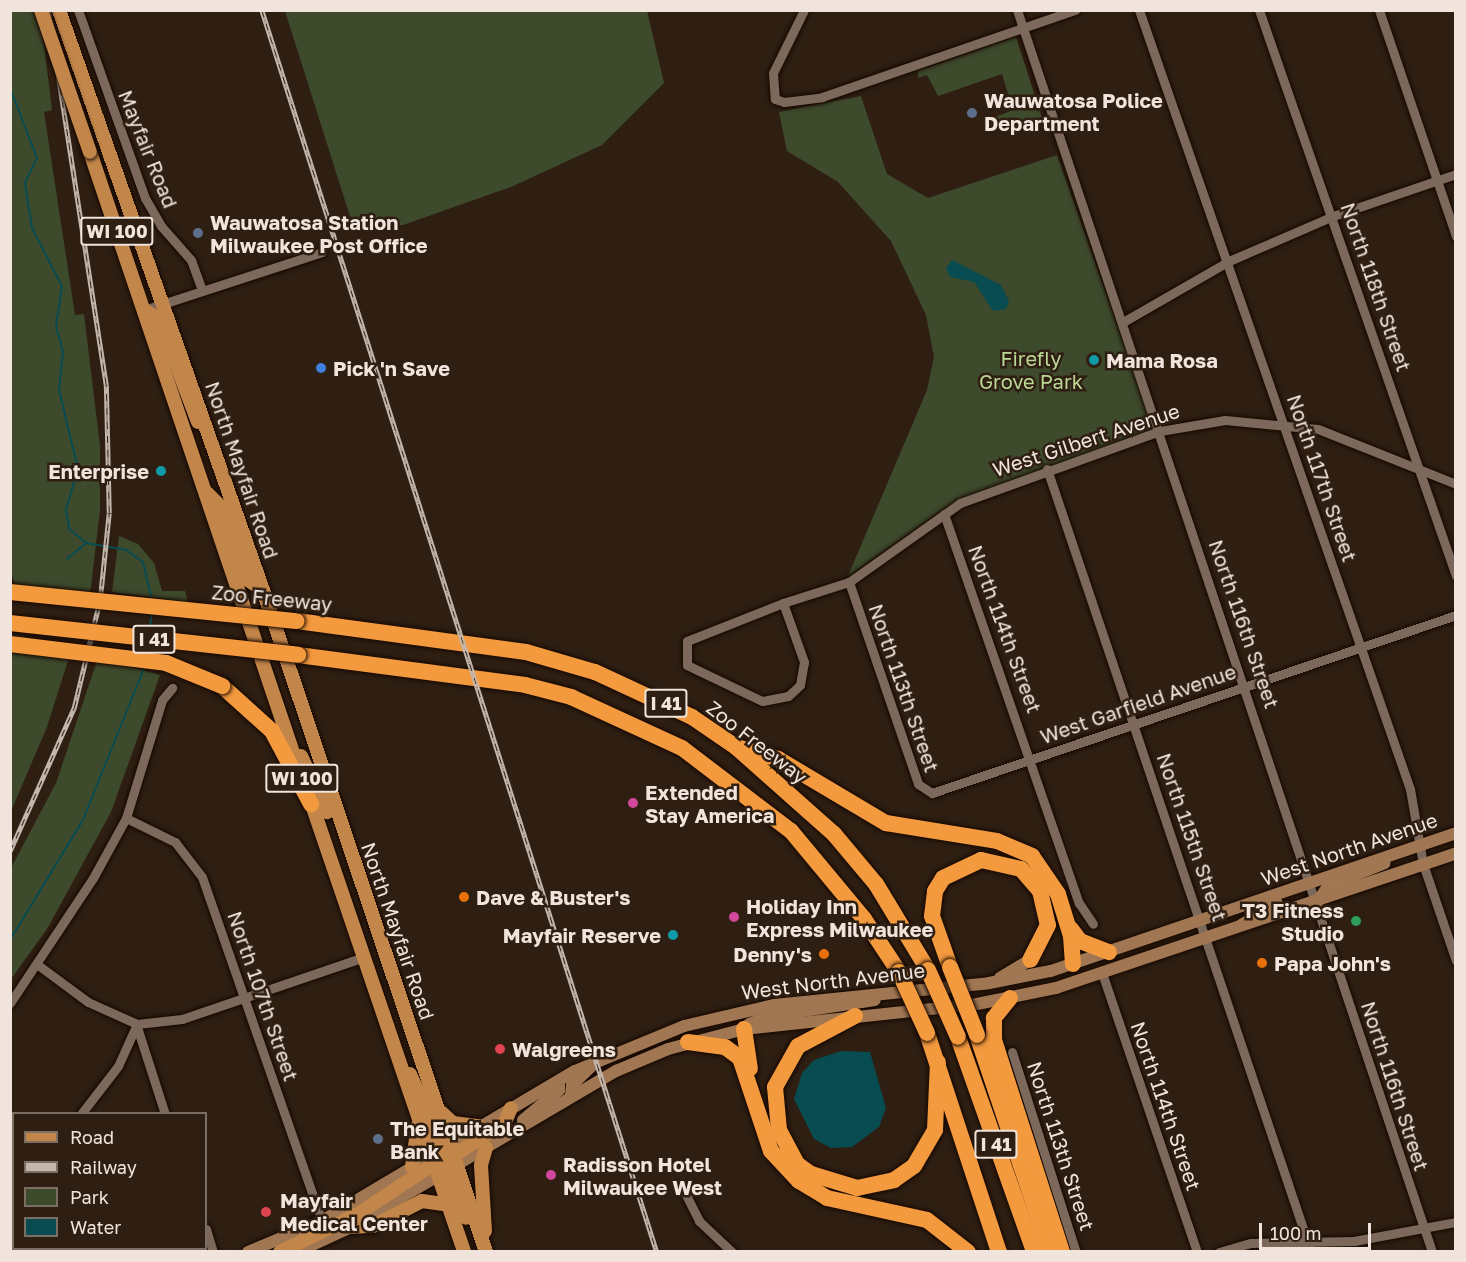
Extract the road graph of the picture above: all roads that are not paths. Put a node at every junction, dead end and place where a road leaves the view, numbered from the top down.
1 (41, 10) edge
2 (59, 10) edge
3 (78, 10) edge
4 (804, 10) edge
5 (1017, 10) edge
6 (1075, 10) edge
7 (1138, 10) edge
8 (1259, 10) edge
9 (1379, 10) edge
10 (1023, 28) junction
11 (91, 155) junction
12 (1455, 174) edge
13 (1437, 181) junction
14 (1333, 216) junction
15 (1455, 236) edge
16 (322, 252) dead end
17 (1229, 261) junction
18 (202, 290) junction
19 (164, 303) junction
20 (144, 310) junction
21 (1123, 322) junction
22 (1285, 423) junction
23 (1160, 431) junction
24 (214, 450) junction
25 (1418, 468) junction
26 (1047, 469) junction
27 (1455, 484) edge
28 (206, 491) junction
29 (944, 514) junction
30 (1455, 576) edge
31 (849, 582) junction
32 (263, 590) junction
33 (10, 592) edge
34 (783, 603) junction
35 (1455, 615) edge
36 (10, 623) edge
37 (10, 645) edge
38 (1361, 648) junction
39 (1246, 686) junction
40 (172, 688) dead end
41 (1135, 725) junction
42 (286, 731) junction
43 (736, 747) junction
44 (1032, 760) junction
45 (935, 793) joint
46 (311, 804) junction
47 (126, 818) junction
48 (1455, 833) edge
49 (1421, 845) junction
50 (1396, 853) junction
51 (1455, 853) edge
52 (1423, 864) junction
53 (1312, 882) junction
54 (364, 891) junction
55 (1318, 901) junction
56 (1202, 920) junction
57 (1093, 924) dead end
58 (1069, 926) junction
59 (1236, 930) junction
60 (1209, 939) junction
61 (1109, 952) junction
62 (364, 957) junction
63 (1030, 960) joint
64 (1455, 961) edge
65 (1073, 964) junction
66 (38, 965) junction
67 (1102, 973) junction
68 (989, 983) junction
69 (1050, 989) junction
70 (888, 993) junction
71 (1010, 998) junction
72 (246, 999) junction
73 (10, 1003) edge
74 (741, 1011) junction
75 (855, 1016) junction
76 (137, 1024) junction
77 (744, 1029) junction
78 (688, 1042) junction
79 (1012, 1052) dead end
80 (400, 1058) junction
81 (595, 1062) junction
82 (938, 1062) junction
83 (559, 1080) junction
84 (754, 1094) junction
85 (571, 1096) junction
86 (511, 1108) junction
87 (82, 1112) edge
88 (165, 1112) edge
89 (441, 1112) junction
90 (418, 1114) junction
91 (479, 1126) junction
92 (517, 1128) junction
93 (486, 1148) junction
94 (445, 1159) junction
95 (412, 1167) junction
96 (686, 1196) dead end
97 (449, 1205) junction
98 (322, 1221) junction
99 (1455, 1222) edge
100 (1423, 1225) junction
101 (351, 1227) junction
102 (207, 1232) edge
103 (1308, 1240) junction
104 (213, 1251) edge
105 (248, 1251) edge
106 (280, 1251) edge
107 (297, 1251) edge
108 (464, 1251) edge
109 (485, 1251) edge
110 (732, 1251) edge
111 (968, 1251) edge
112 (999, 1251) edge
113 (1034, 1251) edge
114 (1050, 1251) edge
115 (1062, 1251) edge
116 (1076, 1251) edge
117 (1197, 1251) edge
118 (1219, 1251) edge
119 (1311, 1251) edge
120 (1432, 1251) edge

1 - 11 main road, North Mayfair Road / WI 100, bridge
2 - 19 main road, North Mayfair Road / WI 100
3 - 18 street, Mayfair Road
4 - 10 street
5 - 10 street, North 116th Street
6 - 10 street
7 - 17 street, North 117th Street
8 - 14 street, North 118th Street
9 - 13 street
10 - 21 street, North 116th Street
11 - 19 main road
11 - 20 main road, North Mayfair Road / WI 100
12 - 13 street
13 - 14 street
13 - 15 street
14 - 17 street
14 - 25 street, North 118th Street
16 - 18 street
17 - 21 street
17 - 22 street, North 117th Street
18 - 19 street
19 - 20 street
19 - 24 main road, North Mayfair Road / WI 100
20 - 24 main road
20 - 28 main road, North Mayfair Road / WI 100
21 - 23 street, North 116th Street
22 - 23 street, West Gilbert Avenue
22 - 25 street, West Gilbert Avenue
22 - 38 street, North 117th Street
23 - 26 street, West Gilbert Avenue
23 - 39 street, North 116th Street
24 - 32 main road, North Mayfair Road / WI 100
25 - 27 street, West Gilbert Avenue
25 - 30 street, North 118th Street
26 - 29 street, West Gilbert Avenue
26 - 41 street, North 115th Street
28 - 32 main road
28 - 42 main road, North Mayfair Road / WI 100
29 - 31 street, West Gilbert Avenue
29 - 44 street, North 114th Street
31 - 34 street, West Gilbert Avenue
31 - 45 street, North 113th Street
32 - 54 main road, North Mayfair Road / WI 100
33 - 43 highway, Zoo Freeway / I 41, bridge
34 - 34 street, West Gilbert Avenue
35 - 38 street, West Garfield Avenue
36 - 82 highway, I 41, bridge
37 - 46 highway, bridge
38 - 39 street, West Garfield Avenue
38 - 49 street, North 117th Street
39 - 41 street, West Garfield Avenue
39 - 53 street, North 116th Street
40 - 47 street
41 - 44 street, West Garfield Avenue
41 - 56 street, North 115th Street
42 - 46 main road, North Mayfair Road / WI 100
42 - 54 main road
43 - 58 highway
43 - 113 highway, Zoo Freeway / I 41, bridge
44 - 45 street, West Garfield Avenue
44 - 57 street, North 114th Street
46 - 62 main road, North Mayfair Road / WI 100
47 - 66 street
47 - 72 street, North 107th Street
48 - 49 main road, West North Avenue
49 - 50 main road, West North Avenue
49 - 52 street, North 117th Street
50 - 53 main road, West North Avenue
50 - 55 main road
51 - 52 main road, West North Avenue
52 - 55 main road, West North Avenue
52 - 64 street, North 117th Street
53 - 55 street, North 116th Street
53 - 56 main road, West North Avenue
53 - 59 main road
54 - 89 main road, North Mayfair Road / WI 100
55 - 59 main road, West North Avenue
55 - 100 street, North 116th Street
56 - 60 street, North 115th Street
56 - 61 main road, West North Avenue
58 - 61 highway
58 - 65 highway
59 - 60 main road, West North Avenue
60 - 67 main road, West North Avenue
60 - 103 street, North 115th Street
61 - 65 main road, West North Avenue
62 - 72 street
62 - 80 main road, North Mayfair Road / WI 100
63 - 68 main road
63 - 114 highway, bridge
65 - 68 main road, West North Avenue
65 - 69 main road
66 - 73 street
66 - 76 street
67 - 69 main road, West North Avenue
67 - 117 street, North 114th Street
68 - 70 main road, West North Avenue
69 - 71 main road, West North Avenue
70 - 74 main road, West North Avenue
70 - 77 main road
71 - 75 main road, West North Avenue
71 - 115 highway
72 - 76 street
72 - 98 street, North 107th Street
74 - 77 main road
74 - 81 main road, West North Avenue
75 - 77 main road, West North Avenue
75 - 82 highway
76 - 87 street
76 - 88 street
77 - 78 main road, West North Avenue
77 - 84 highway
78 - 84 highway
78 - 85 main road, West North Avenue
79 - 116 street, North 113th Street
80 - 90 main road, North Mayfair Road / WI 100
80 - 94 main road
81 - 83 main road, West North Avenue
81 - 85 main road
82 - 112 highway, I 41
83 - 86 main road, West North Avenue
83 - 92 main road
84 - 111 highway
85 - 92 main road, West North Avenue
86 - 91 main road, West North Avenue
86 - 94 main road
89 - 91 main road
89 - 94 main road, North Mayfair Road / WI 100
90 - 94 main road, North Mayfair Road / WI 100
90 - 95 main road
91 - 94 main road, West North Avenue
92 - 93 main road, West North Avenue
93 - 94 main road, West North Avenue
93 - 109 main road
94 - 95 main road, West North Avenue
94 - 97 main road, North Mayfair Road / WI 100
94 - 101 main road, West North Avenue
94 - 106 main road
94 - 109 main road
95 - 98 main road, West North Avenue
96 - 110 street
97 - 101 main road
97 - 108 main road, North Mayfair Road / WI 100
98 - 105 main road, West North Avenue
99 - 100 street
100 - 103 street
100 - 120 street, North 116th Street
101 - 107 main road, West North Avenue
102 - 104 street
103 - 118 street
103 - 119 street, North 115th Street

